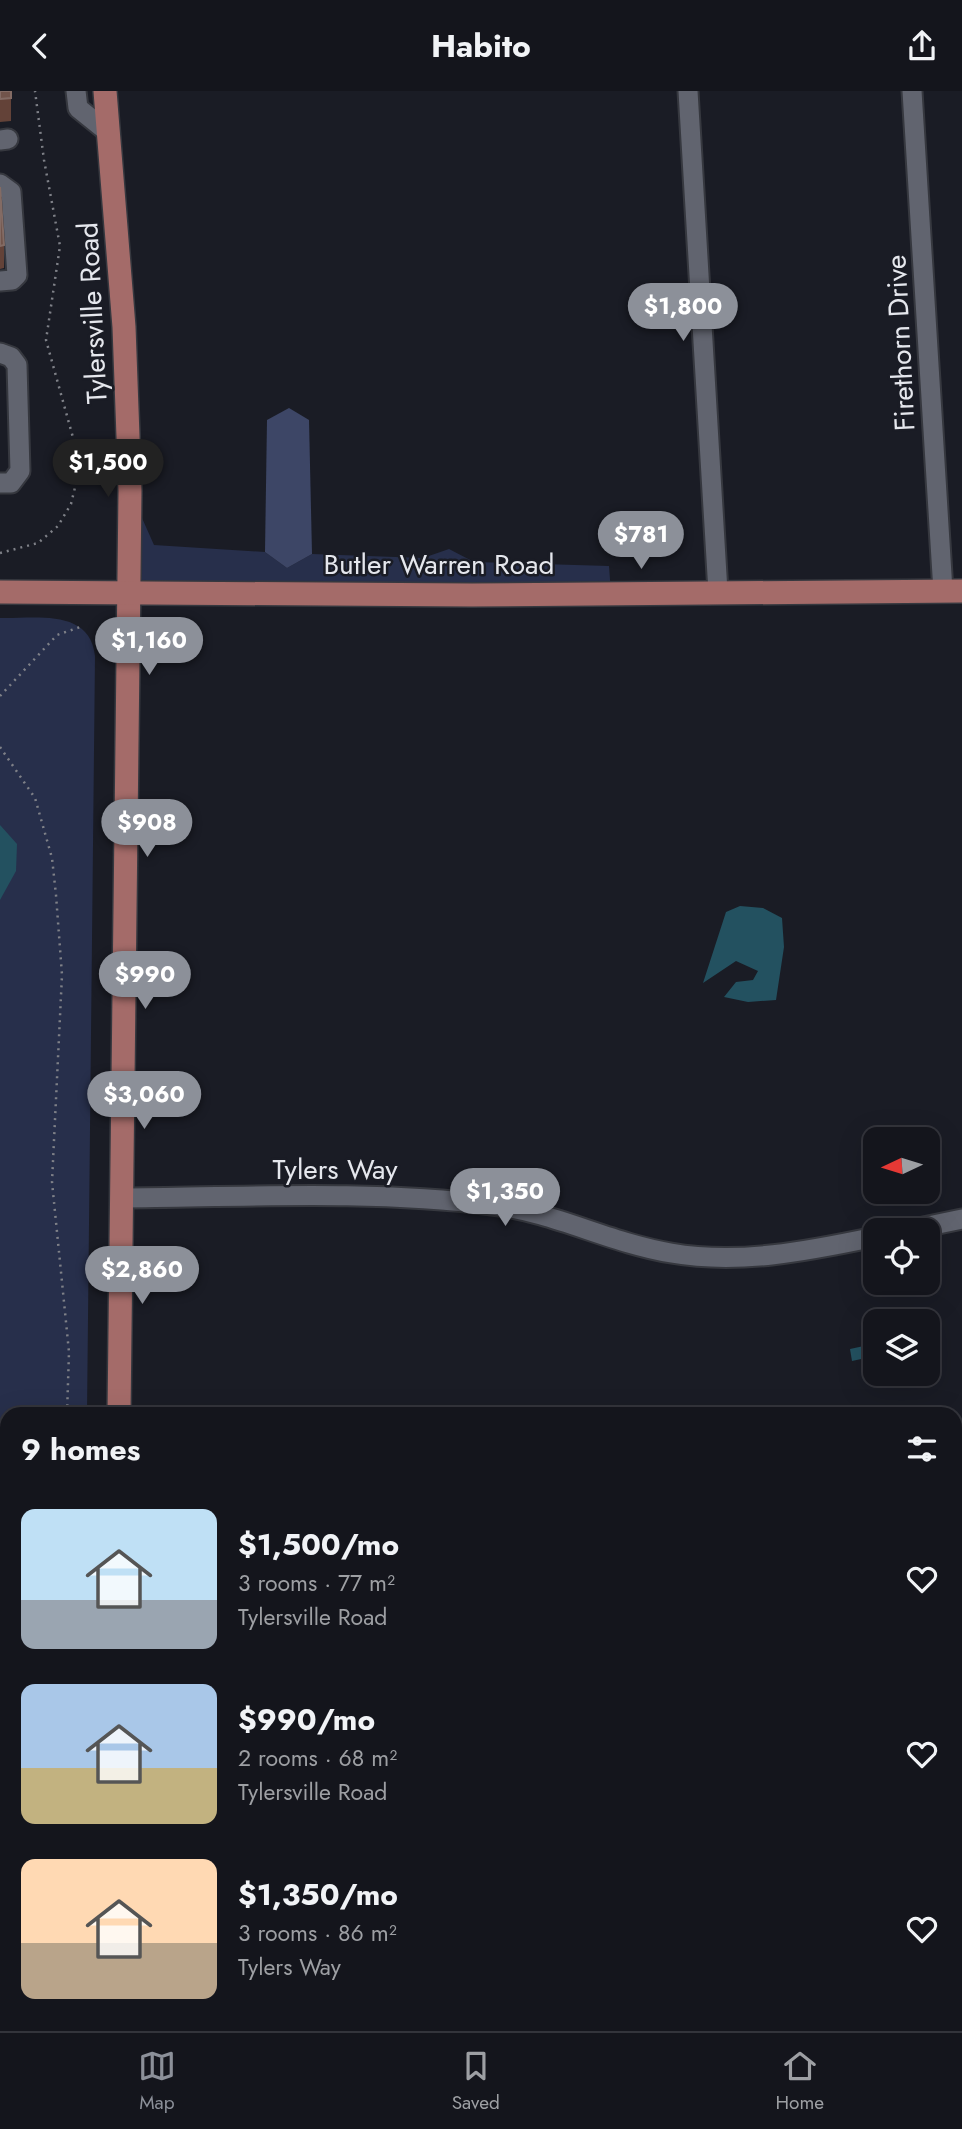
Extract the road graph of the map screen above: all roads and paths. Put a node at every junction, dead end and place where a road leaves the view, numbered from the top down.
1 (36, 91) edge
2 (76, 91) edge
3 (105, 91) edge
4 (688, 91) edge
5 (912, 91) edge
6 (109, 133) junction
7 (0, 184) edge
8 (0, 281) edge
9 (0, 353) edge
10 (0, 483) edge
11 (0, 553) edge
12 (952, 591) edge
13 (0, 592) edge
14 (718, 592) junction
15 (129, 593) junction
16 (83, 625) dead end
17 (172, 625) dead end
18 (157, 630) dead end
19 (0, 697) edge
20 (0, 747) edge
21 (122, 1198) junction
22 (962, 1219) edge
23 (940, 1224) edge
24 (863, 1240) edge
25 (67, 1407) edge
26 (119, 1407) edge

1 - 11 path
2 - 6 street
3 - 6 main road, Tylersville Road
4 - 14 street
5 - 12 street, Firethorn Drive
6 - 15 main road, Tylersville Road
7 - 8 street
9 - 10 street
12 - 14 main road, Butler Warren Road
13 - 15 main road, Butler Warren Road
14 - 15 main road, Butler Warren Road
15 - 21 main road, Tylersville Road
16 - 19 path
17 - 18 path
20 - 25 path
21 - 24 street, Tylers Way
21 - 26 main road, Tylersville Road
22 - 23 street

